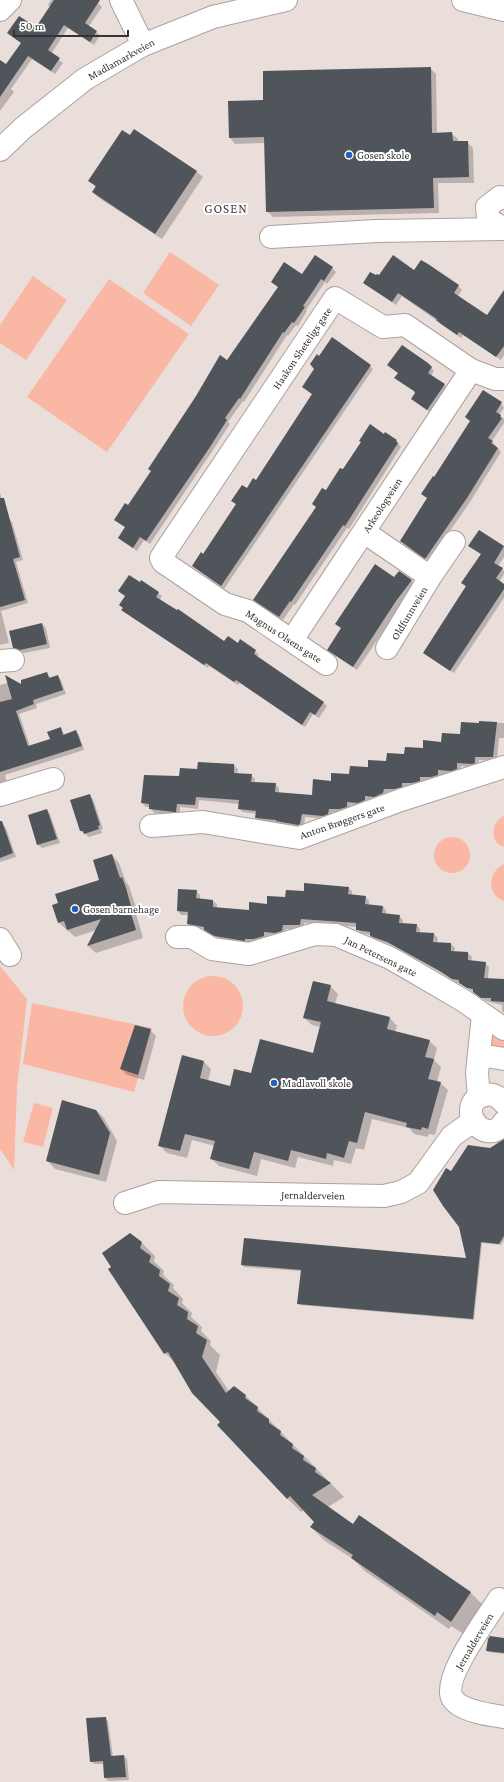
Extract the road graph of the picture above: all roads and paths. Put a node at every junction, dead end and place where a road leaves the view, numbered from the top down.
1 (10, 0) edge
2 (121, 0) edge
3 (286, 0) edge
4 (463, 0) edge
5 (0, 10) edge
6 (504, 10) edge
7 (143, 45) junction
8 (0, 150) edge
9 (504, 198) edge
10 (504, 229) edge
11 (271, 237) dead end
12 (471, 370) junction
13 (504, 379) edge
14 (364, 532) junction
15 (454, 542) dead end
16 (162, 558) joint
17 (430, 577) junction
18 (292, 640) junction
19 (387, 648) dead end
20 (326, 664) dead end
21 (504, 767) edge
22 (53, 779) dead end
23 (0, 795) edge
24 (151, 826) dead end
25 (177, 937) dead end
26 (483, 1015) junction
27 (504, 1029) edge
28 (479, 1055) junction
29 (504, 1059) edge
30 (480, 1097) junction
31 (504, 1103) edge
32 (472, 1122) junction
33 (504, 1122) edge
34 (125, 1204) dead end
35 (500, 1600) dead end
36 (504, 1717) edge

1 - 5 street
2 - 7 street
3 - 7 street, Madlamarkveien
4 - 6 street
7 - 8 street, Madlamarkveien
9 - 10 street
10 - 11 street
12 - 13 street, Haakon Sheteligs gate
12 - 14 street, Arkeologveien
12 - 16 street, Haakon Sheteligs gate
14 - 17 street, Oldfunnveien
14 - 18 street, Arkeologveien
15 - 17 street, Oldfunnveien
16 - 18 street, Magnus Olsens gate
17 - 19 street, Oldfunnveien
18 - 20 street, Magnus Olsens gate
21 - 24 street, Anton Brøggers gate
22 - 23 street
25 - 26 street, Jan Petersens gate
26 - 27 street, Jan Petersens gate
26 - 28 street
28 - 29 street
28 - 30 street
30 - 31 street
30 - 32 street
32 - 33 street
32 - 34 street, Jernalderveien
35 - 36 street, Jernalderveien

